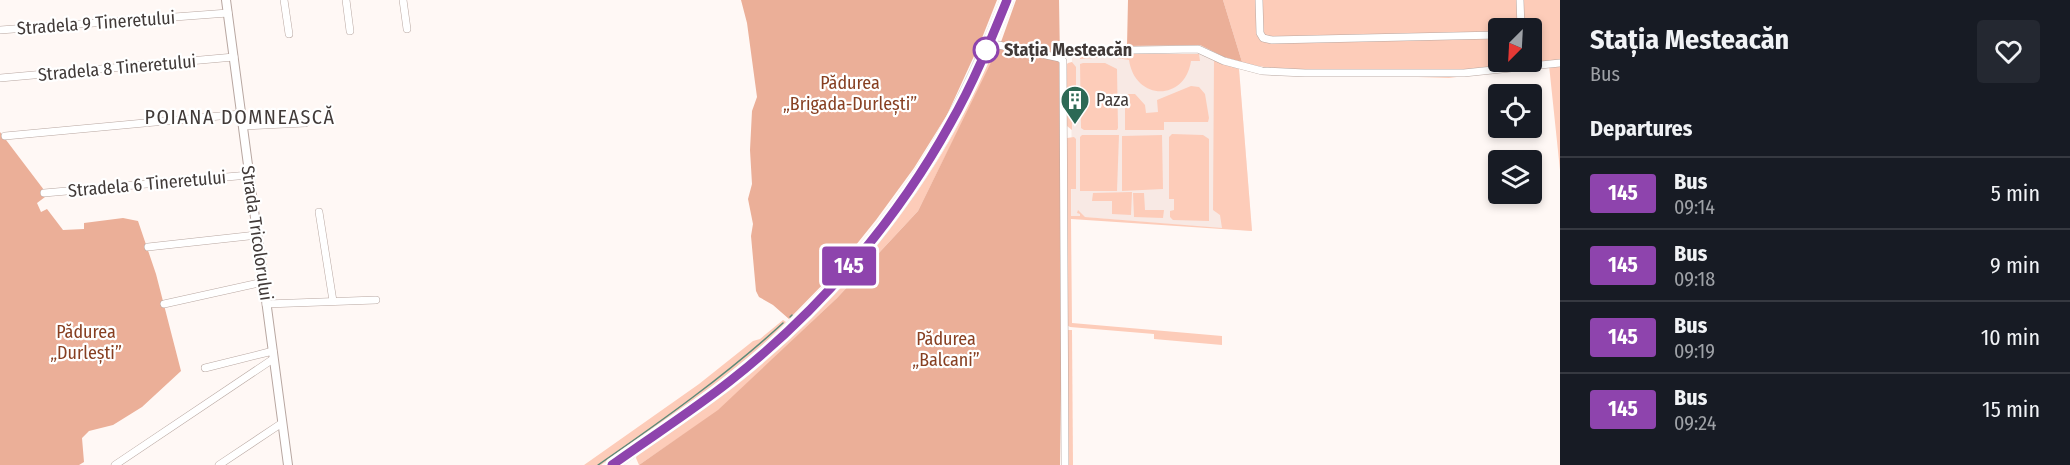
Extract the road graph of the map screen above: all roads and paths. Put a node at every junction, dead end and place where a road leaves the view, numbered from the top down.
1 (226, 0) edge
2 (284, 0) edge
3 (346, 0) edge
4 (403, 0) edge
5 (1007, 0) edge
6 (1259, 0) edge
7 (1520, 0) edge
8 (228, 13) junction
9 (1521, 18) edge
10 (407, 29) dead end
11 (0, 30) edge
12 (350, 31) dead end
13 (289, 34) dead end
14 (1488, 36) edge
15 (989, 43) junction
16 (234, 57) junction
17 (1060, 58) junction
18 (1542, 63) edge
19 (1560, 63) edge
20 (1488, 69) edge
21 (0, 78) edge
22 (241, 114) junction
23 (305, 123) dead end
24 (243, 126) junction
25 (5, 136) dead end
26 (249, 175) junction
27 (44, 193) dead end
28 (320, 212) dead end
29 (257, 235) junction
30 (148, 247) dead end
31 (263, 282) junction
32 (376, 300) dead end
33 (333, 301) junction
34 (164, 304) dead end
35 (266, 304) junction
36 (273, 355) junction
37 (205, 368) dead end
38 (282, 423) junction
39 (618, 464) edge
40 (115, 465) edge
41 (219, 465) edge
42 (288, 465) edge
43 (1065, 465) edge

1 - 8 street, Strada Tricolorului
2 - 13 street
3 - 12 street
4 - 10 street
5 - 15 highway
6 - 14 street
7 - 9 street
8 - 11 street, Stradela 9 Tineretului
8 - 16 street, Strada Tricolorului
15 - 17 street
15 - 39 highway
16 - 21 street, Stradela 8 Tineretului
16 - 22 street, Strada Tricolorului
17 - 20 street
17 - 43 street
18 - 19 street
22 - 24 street, Strada Tricolorului
22 - 25 street
23 - 24 street
24 - 26 street, Strada Tricolorului
26 - 27 street, Stradela 6 Tineretului
26 - 29 street, Strada Tricolorului
28 - 33 street
29 - 30 street
29 - 31 street, Strada Tricolorului
31 - 34 street
31 - 35 street, Strada Tricolorului
32 - 33 street
33 - 35 street
35 - 36 street, Strada Tricolorului
36 - 37 street
36 - 38 street, Strada Tricolorului
36 - 40 street
38 - 41 street
38 - 42 street, Strada Tricolorului

